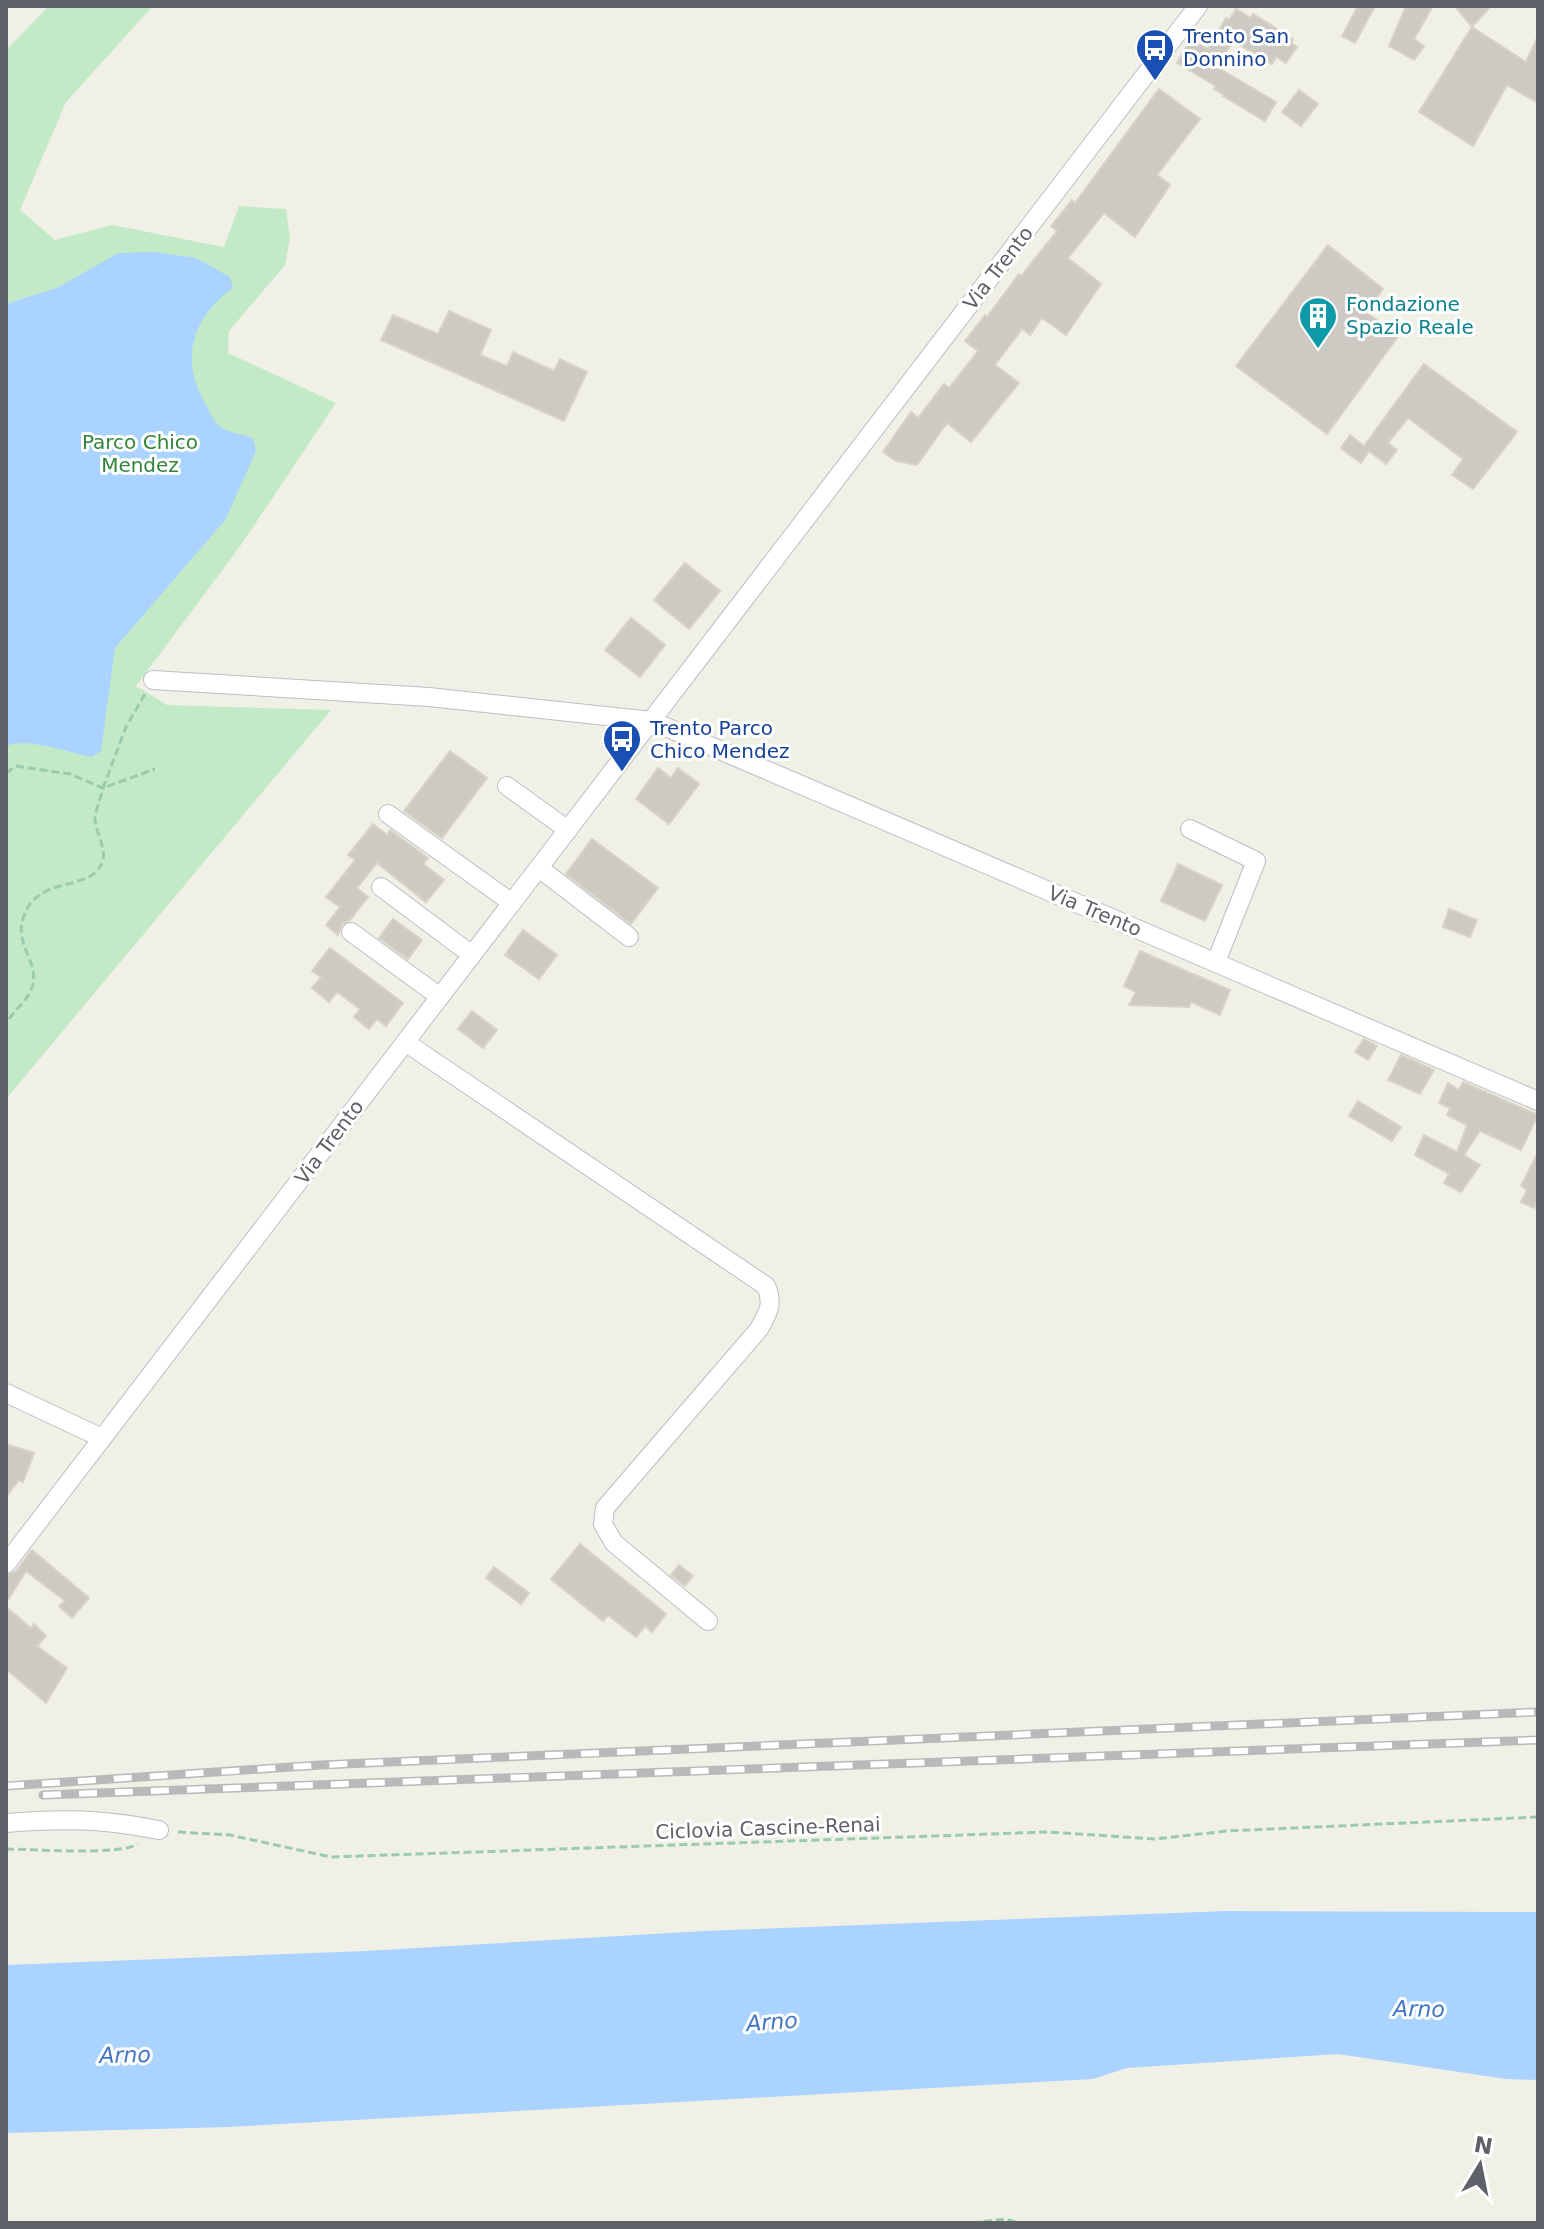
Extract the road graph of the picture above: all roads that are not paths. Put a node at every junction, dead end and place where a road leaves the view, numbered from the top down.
1 (1198, 6) edge
2 (153, 680) road end
3 (652, 721) junction
4 (507, 786) dead end
5 (388, 814) dead end
6 (1190, 829) dead end
7 (568, 830) junction
8 (539, 868) junction
9 (381, 887) dead end
10 (512, 903) junction
11 (629, 937) dead end
12 (352, 940) dead end
13 (472, 955) junction
14 (1216, 962) junction
15 (437, 1001) junction
16 (405, 1042) junction
17 (1538, 1101) edge
18 (6, 1393) edge
19 (102, 1438) junction
20 (6, 1564) edge
21 (708, 1621) dead end
22 (6, 1823) edge
23 (159, 1830) road end

1 - 3 street, Via Trento
2 - 3 street
3 - 7 street, Via Trento
3 - 14 street, Via Trento
4 - 7 street
5 - 10 street
6 - 14 street
7 - 8 street, Via Trento
8 - 10 street, Via Trento
8 - 11 street
9 - 13 street
10 - 13 street, Via Trento
12 - 15 street
13 - 15 street, Via Trento
14 - 17 street, Via Trento
15 - 16 street, Via Trento
16 - 19 street, Via Trento
16 - 21 street
18 - 19 street
19 - 20 street, Via Trento
22 - 23 street

